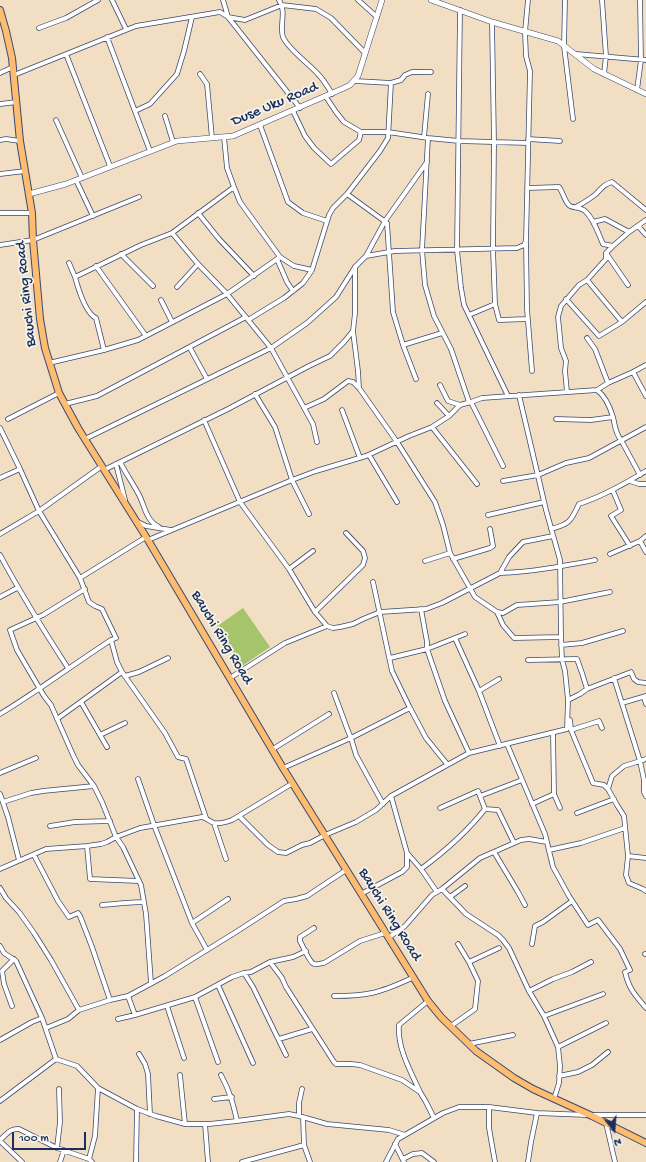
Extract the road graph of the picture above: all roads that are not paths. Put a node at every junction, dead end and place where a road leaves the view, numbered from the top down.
1 (112, 0) edge
2 (223, 0) edge
3 (279, 0) edge
4 (358, 0) edge
5 (382, 0) edge
6 (431, 0) edge
7 (528, 0) edge
8 (565, 0) edge
9 (602, 0) edge
10 (640, 0) edge
11 (95, 1) edge
12 (282, 5) junction
13 (0, 10) edge
14 (460, 10) junction
15 (192, 17) junction
16 (228, 17) junction
17 (377, 17) junction
18 (2, 22) edge
19 (492, 22) junction
20 (39, 28) dead end
21 (126, 29) junction
22 (525, 32) junction
23 (107, 37) junction
24 (564, 46) junction
25 (366, 52) junction
26 (66, 54) junction
27 (576, 54) junction
28 (606, 56) junction
29 (641, 60) junction
30 (646, 60) edge
31 (13, 67) junction
32 (431, 72) dead end
33 (0, 73) edge
34 (200, 74) dead end
35 (604, 74) junction
36 (14, 75) junction
37 (354, 81) junction
38 (391, 83) junction
39 (637, 90) junction
40 (332, 94) junction
41 (428, 94) dead end
42 (646, 94) edge
43 (326, 97) junction
44 (17, 102) junction
45 (0, 104) edge
46 (300, 108) junction
47 (135, 110) junction
48 (293, 111) junction
49 (165, 116) dead end
50 (573, 119) dead end
51 (56, 120) dead end
52 (260, 125) junction
53 (361, 132) junction
54 (388, 132) junction
55 (224, 137) junction
56 (212, 138) junction
57 (426, 138) junction
58 (0, 140) edge
59 (20, 141) junction
60 (459, 141) junction
61 (528, 141) junction
62 (173, 142) junction
63 (494, 142) junction
64 (560, 142) dead end
65 (150, 151) junction
66 (427, 161) junction
67 (110, 166) junction
68 (25, 171) junction
69 (0, 174) edge
70 (79, 179) junction
71 (234, 188) junction
72 (527, 188) junction
73 (29, 194) junction
74 (347, 194) junction
75 (139, 197) dead end
76 (576, 207) junction
77 (646, 210) edge
78 (0, 213) edge
79 (32, 213) junction
80 (198, 213) junction
81 (92, 216) junction
82 (646, 220) edge
83 (327, 221) junction
84 (385, 221) junction
85 (594, 222) junction
86 (638, 226) junction
87 (629, 232) junction
88 (172, 233) junction
89 (646, 236) edge
90 (33, 240) junction
91 (526, 241) junction
92 (0, 245) edge
93 (613, 246) junction
94 (493, 249) junction
95 (422, 250) junction
96 (457, 250) junction
97 (389, 252) junction
98 (606, 253) junction
99 (121, 254) junction
100 (366, 256) junction
101 (279, 258) junction
102 (69, 263) dead end
103 (198, 264) junction
104 (96, 266) junction
105 (356, 267) junction
106 (312, 270) junction
107 (254, 276) junction
108 (75, 277) junction
109 (587, 280) junction
110 (628, 285) dead end
111 (153, 286) dead end
112 (177, 286) dead end
113 (293, 291) junction
114 (227, 294) junction
115 (566, 299) junction
116 (161, 300) dead end
117 (646, 302) edge
118 (495, 304) junction
119 (469, 315) junction
120 (247, 319) junction
121 (528, 319) junction
122 (172, 322) junction
123 (622, 322) junction
124 (353, 331) junction
125 (442, 333) junction
126 (146, 336) junction
127 (587, 338) dead end
128 (403, 345) junction
129 (190, 348) junction
130 (271, 348) junction
131 (104, 350) junction
132 (49, 363) junction
133 (646, 365) edge
134 (532, 371) dead end
135 (633, 372) junction
136 (287, 378) junction
137 (207, 379) junction
138 (416, 379) dead end
139 (608, 383) junction
140 (440, 385) dead end
141 (359, 388) junction
142 (597, 390) junction
143 (567, 392) junction
144 (59, 393) junction
145 (255, 394) junction
146 (519, 395) junction
147 (508, 396) junction
148 (646, 396) edge
149 (470, 402) junction
150 (437, 403) dead end
151 (65, 404) junction
152 (460, 405) junction
153 (304, 408) junction
154 (342, 410) dead end
155 (448, 416) junction
156 (613, 417) junction
157 (556, 418) dead end
158 (8, 419) dead end
159 (204, 420) junction
160 (432, 427) junction
161 (646, 427) edge
162 (0, 428) edge
163 (85, 439) junction
164 (621, 440) junction
165 (317, 442) dead end
166 (397, 442) junction
167 (369, 455) junction
168 (360, 458) junction
169 (120, 462) junction
170 (116, 464) junction
171 (503, 466) dead end
172 (103, 468) junction
173 (20, 469) junction
174 (646, 471) edge
175 (538, 475) junction
176 (640, 475) junction
177 (0, 478) edge
178 (292, 480) junction
179 (630, 480) junction
180 (503, 481) dead end
181 (477, 484) dead end
182 (646, 484) edge
183 (613, 491) junction
184 (240, 502) junction
185 (397, 502) dead end
186 (544, 502) junction
187 (126, 506) junction
188 (39, 511) junction
189 (309, 514) dead end
190 (488, 514) dead end
191 (135, 521) junction
192 (159, 527) junction
193 (490, 529) dead end
194 (551, 529) junction
195 (173, 530) junction
196 (346, 533) dead end
197 (0, 534) edge
198 (553, 536) junction
199 (646, 536) edge
200 (147, 539) junction
201 (640, 541) junction
202 (630, 546) junction
203 (313, 551) dead end
204 (646, 552) edge
205 (450, 553) junction
206 (610, 554) dead end
207 (0, 555) edge
208 (453, 558) junction
209 (595, 560) dead end
210 (425, 561) dead end
211 (561, 567) junction
212 (288, 570) junction
213 (500, 573) junction
214 (80, 578) junction
215 (374, 582) dead end
216 (17, 588) junction
217 (470, 588) junction
218 (85, 589) junction
219 (610, 592) dead end
220 (0, 597) edge
221 (560, 602) junction
222 (421, 609) junction
223 (315, 612) junction
224 (380, 612) junction
225 (497, 612) junction
226 (36, 618) junction
227 (327, 626) junction
228 (623, 631) dead end
229 (465, 634) dead end
230 (561, 637) junction
231 (455, 638) junction
232 (111, 640) junction
233 (561, 645) junction
234 (427, 649) junction
235 (168, 658) dead end
236 (390, 658) junction
237 (528, 660) dead end
238 (562, 660) junction
239 (68, 668) junction
240 (123, 674) junction
241 (230, 678) junction
242 (614, 678) junction
243 (499, 679) dead end
244 (646, 683) edge
245 (40, 689) junction
246 (587, 689) junction
247 (479, 691) junction
248 (334, 693) dead end
249 (645, 696) edge
250 (568, 700) junction
251 (81, 702) junction
252 (622, 703) junction
253 (646, 704) edge
254 (410, 708) junction
255 (568, 710) junction
256 (0, 714) edge
257 (329, 714) dead end
258 (57, 719) junction
259 (125, 723) dead end
260 (602, 728) dead end
261 (571, 730) junction
262 (553, 733) junction
263 (100, 735) junction
264 (351, 738) junction
265 (507, 744) junction
266 (500, 746) junction
267 (107, 747) dead end
268 (273, 749) junction
269 (469, 753) junction
270 (36, 758) dead end
271 (646, 759) edge
272 (640, 761) junction
273 (448, 764) junction
274 (283, 768) junction
275 (0, 773) edge
276 (138, 779) dead end
277 (522, 780) junction
278 (293, 783) junction
279 (94, 786) junction
280 (608, 789) junction
281 (0, 794) edge
282 (554, 794) junction
283 (391, 796) junction
284 (480, 796) junction
285 (646, 796) edge
286 (614, 799) junction
287 (4, 804) junction
288 (383, 804) junction
289 (532, 804) junction
290 (440, 808) dead end
291 (560, 808) dead end
292 (485, 809) junction
293 (0, 810) edge
294 (577, 813) dead end
295 (239, 816) junction
296 (206, 818) junction
297 (110, 821) junction
298 (214, 823) junction
299 (154, 825) junction
300 (50, 826) dead end
301 (625, 828) junction
302 (325, 835) junction
303 (116, 837) junction
304 (547, 842) junction
305 (514, 843) junction
306 (86, 846) junction
307 (549, 850) junction
308 (494, 852) junction
309 (407, 853) junction
310 (34, 855) junction
311 (628, 856) junction
312 (646, 858) edge
313 (226, 859) dead end
314 (19, 860) junction
315 (0, 869) edge
316 (346, 870) junction
317 (421, 870) junction
318 (139, 881) junction
319 (465, 886) dead end
320 (0, 888) edge
321 (442, 889) junction
322 (646, 891) edge
323 (437, 892) junction
324 (361, 894) junction
325 (450, 897) junction
326 (228, 899) dead end
327 (572, 901) junction
328 (144, 902) junction
329 (102, 905) dead end
330 (525, 905) dead end
331 (192, 923) junction
332 (314, 928) dead end
333 (386, 935) junction
334 (458, 944) dead end
335 (532, 944) dead end
336 (0, 946) edge
337 (499, 948) dead end
338 (207, 950) junction
339 (306, 951) junction
340 (14, 959) junction
341 (270, 962) junction
342 (469, 962) junction
343 (591, 962) dead end
344 (244, 973) junction
345 (412, 978) junction
346 (151, 983) junction
347 (218, 985) junction
348 (529, 991) junction
349 (603, 994) dead end
350 (128, 996) junction
351 (334, 996) dead end
352 (195, 997) junction
353 (110, 1000) junction
354 (428, 1001) junction
355 (12, 1006) dead end
356 (167, 1006) junction
357 (646, 1008) edge
358 (79, 1010) junction
359 (135, 1015) junction
360 (544, 1016) junction
361 (42, 1018) junction
362 (118, 1019) dead end
363 (606, 1024) dead end
364 (451, 1026) junction
365 (46, 1028) junction
366 (312, 1028) junction
367 (513, 1035) dead end
368 (278, 1039) junction
369 (0, 1040) edge
370 (469, 1044) junction
371 (558, 1047) junction
372 (608, 1052) dead end
373 (139, 1054) dead end
374 (286, 1055) dead end
375 (184, 1058) dead end
376 (56, 1059) junction
377 (218, 1062) dead end
378 (253, 1063) dead end
379 (180, 1075) dead end
380 (221, 1075) dead end
381 (559, 1076) junction
382 (98, 1088) junction
383 (302, 1089) dead end
384 (59, 1090) dead end
385 (420, 1092) junction
386 (232, 1097) junction
387 (214, 1099) dead end
388 (554, 1099) junction
389 (0, 1101) edge
390 (489, 1107) junction
391 (137, 1109) junction
392 (537, 1113) junction
393 (150, 1114) junction
394 (646, 1115) edge
395 (301, 1116) junction
396 (592, 1116) junction
397 (434, 1118) junction
398 (237, 1122) junction
399 (606, 1123) junction
400 (184, 1124) junction
401 (205, 1124) junction
402 (405, 1135) junction
403 (0, 1141) edge
404 (646, 1143) edge
405 (395, 1144) junction
406 (304, 1145) junction
407 (57, 1148) junction
408 (64, 1150) junction
409 (90, 1160) edge
410 (404, 1160) edge
411 (22, 1162) edge
412 (60, 1162) edge
413 (136, 1162) edge
414 (208, 1162) edge
415 (242, 1162) edge
416 (310, 1162) edge
417 (386, 1162) edge
418 (434, 1162) edge
419 (495, 1162) edge
420 (528, 1162) edge
421 (615, 1162) edge

1 - 21 street
2 - 16 street
3 - 12 street
4 - 17 street
5 - 17 street
6 - 14 street
7 - 22 street
8 - 24 street
9 - 28 street
10 - 29 street
11 - 20 street
12 - 16 street
12 - 25 street
12 - 40 street
13 - 18 main road, Bauchi Ring Road
14 - 19 street
14 - 60 street
15 - 16 street
15 - 21 street
15 - 47 street
16 - 46 street
17 - 25 street
18 - 31 main road, Bauchi Ring Road
19 - 22 street
19 - 63 street
21 - 23 street
22 - 24 street
22 - 61 street
23 - 26 street
23 - 47 street
24 - 27 street
24 - 50 street
25 - 37 street
26 - 36 street
26 - 67 street
27 - 28 street
27 - 35 street
28 - 29 street
28 - 35 street
29 - 30 street
29 - 39 street
31 - 33 street
31 - 36 main road, Bauchi Ring Road
32 - 38 street
34 - 56 street
35 - 39 street
36 - 44 main road, Bauchi Ring Road
37 - 38 street
37 - 40 street, Duse Uku Road
38 - 54 street
39 - 42 street
40 - 43 street, Duse Uku Road
41 - 57 street
43 - 46 street, Duse Uku Road
43 - 53 street
44 - 45 street
44 - 59 main road, Bauchi Ring Road
46 - 48 street, Duse Uku Road
47 - 65 street
48 - 52 street, Duse Uku Road
48 - 53 street
49 - 62 street
51 - 70 street
52 - 55 street, Duse Uku Road
52 - 83 street
53 - 54 street
54 - 57 street
54 - 74 street
55 - 56 street, Duse Uku Road
55 - 71 street
56 - 62 street, Duse Uku Road
57 - 60 street
57 - 66 street
58 - 59 street
59 - 68 main road, Bauchi Ring Road
60 - 63 street
60 - 96 street
61 - 63 street
61 - 64 street
61 - 72 street
62 - 65 street, Duse Uku Road
63 - 94 street
65 - 67 street, Duse Uku Road
66 - 84 street
66 - 95 street
67 - 70 street, Duse Uku Road
68 - 69 street
68 - 73 main road, Bauchi Ring Road
70 - 73 street, Duse Uku Road
70 - 81 street
71 - 80 street
71 - 101 street
72 - 76 street
72 - 91 street
73 - 79 main road, Bauchi Ring Road
74 - 83 street
74 - 84 street
75 - 81 street
76 - 77 street
76 - 85 street
78 - 79 street
79 - 90 main road, Bauchi Ring Road
80 - 88 street
80 - 107 street
81 - 90 street
82 - 86 street
83 - 106 street
84 - 97 street
84 - 100 street
85 - 87 street
85 - 93 street
86 - 87 street
86 - 89 street
87 - 93 street
88 - 99 street
88 - 103 street
90 - 92 street
90 - 132 main road, Bauchi Ring Road
91 - 94 street
91 - 121 street
93 - 98 street
94 - 96 street
94 - 118 street
95 - 96 street
95 - 97 street
95 - 125 street
96 - 119 street
97 - 100 street
97 - 128 street
98 - 109 street
98 - 110 street
99 - 104 street
99 - 111 street
100 - 105 street
101 - 106 street
101 - 107 street
101 - 113 street
102 - 108 street
103 - 112 street
103 - 114 street
104 - 108 street
104 - 126 street
105 - 124 street
105 - 130 street
106 - 113 street
107 - 114 street
108 - 131 street
109 - 115 street
109 - 123 street
113 - 120 street
114 - 120 street
114 - 122 street
115 - 123 street
115 - 143 street
116 - 122 street
117 - 123 street
118 - 119 street
118 - 121 street
119 - 147 street
120 - 129 street
120 - 130 street
121 - 134 street
122 - 126 street
124 - 136 street
124 - 141 street
125 - 128 street
125 - 149 street
126 - 131 street
127 - 139 street
128 - 138 street
129 - 137 street
129 - 151 street
130 - 136 street
130 - 137 street
131 - 132 street
132 - 144 main road, Bauchi Ring Road
133 - 135 street
135 - 139 street
135 - 148 street
136 - 145 street
136 - 153 street
137 - 163 street
139 - 142 street
140 - 152 street
141 - 153 street
141 - 166 street
142 - 143 street
142 - 156 street
143 - 146 street
144 - 151 main road, Bauchi Ring Road
144 - 158 street
145 - 159 street
145 - 178 street
146 - 147 street
146 - 175 street
147 - 149 street
149 - 152 street
149 - 171 street
150 - 155 street
151 - 163 main road, Bauchi Ring Road
152 - 155 street
153 - 165 street
154 - 168 street
155 - 160 street
156 - 157 street
156 - 164 street
159 - 169 street
159 - 184 street
160 - 166 street
160 - 181 street
161 - 164 street
162 - 173 street
163 - 172 main road, Bauchi Ring Road
164 - 175 street
164 - 176 street
166 - 167 street
166 - 205 street
167 - 168 street
167 - 185 street
168 - 178 street
169 - 170 street
169 - 192 street
170 - 172 street
170 - 187 street
172 - 187 main road, Bauchi Ring Road
172 - 188 street
173 - 177 street
173 - 188 street
174 - 176 street
175 - 180 street
175 - 186 street
176 - 179 street
178 - 184 street
178 - 189 street
179 - 182 street
179 - 183 street
183 - 194 street
183 - 202 street
184 - 195 street
184 - 212 street
186 - 190 street
186 - 194 street
187 - 191 main road, Bauchi Ring Road
188 - 197 street
188 - 214 street
191 - 192 street
191 - 200 main road, Bauchi Ring Road
192 - 195 street
193 - 208 street
194 - 198 street
195 - 200 street
196 - 223 street
198 - 211 street
198 - 213 street
199 - 201 street
200 - 214 street
200 - 241 main road, Bauchi Ring Road
201 - 202 street
201 - 204 street
202 - 206 street
203 - 212 street
205 - 208 street
205 - 210 street
207 - 216 street
208 - 217 street
209 - 211 street
211 - 213 street
211 - 221 street
212 - 223 street
213 - 217 street
214 - 218 street
215 - 224 street
216 - 220 street
216 - 226 street
217 - 222 street
217 - 225 street
218 - 226 street
218 - 232 street
219 - 221 street
221 - 225 street
221 - 230 street
222 - 224 street
222 - 234 street
223 - 227 street
224 - 227 street
224 - 236 street
225 - 230 street
226 - 239 street
226 - 245 street
227 - 241 street
228 - 233 street
229 - 231 street
230 - 233 street
231 - 234 street
231 - 247 street
232 - 239 street
232 - 240 street
233 - 238 street
234 - 236 street
234 - 269 street
235 - 240 street
236 - 254 street
237 - 238 street
238 - 246 street
238 - 250 street
239 - 245 street
240 - 251 street
240 - 296 street
241 - 268 main road, Bauchi Ring Road
242 - 244 street
242 - 246 street
242 - 252 street
243 - 247 street
245 - 256 street
245 - 258 street
246 - 250 street
247 - 266 street
248 - 264 street
249 - 252 street
249 - 253 street
250 - 255 street
251 - 258 street
251 - 263 street
252 - 272 street
254 - 264 street
254 - 273 street
255 - 261 street
255 - 262 street
257 - 268 street
258 - 279 street
259 - 263 street
260 - 261 street
261 - 280 street
262 - 265 street
262 - 282 street
263 - 267 street
264 - 274 street
264 - 288 street
265 - 266 street
265 - 277 street
266 - 269 street
268 - 274 main road, Bauchi Ring Road
269 - 273 street
270 - 275 street
271 - 272 street
272 - 280 street
272 - 285 street
273 - 283 street
274 - 278 main road, Bauchi Ring Road
276 - 299 street
277 - 284 street
277 - 289 street
278 - 295 street
278 - 302 main road, Bauchi Ring Road
279 - 287 street
279 - 297 street
280 - 286 street
281 - 287 street
282 - 289 street
282 - 291 street
283 - 288 street
283 - 309 street
284 - 290 street
284 - 292 street
286 - 294 street
286 - 301 street
287 - 293 street
287 - 314 street
288 - 302 street
289 - 304 street
292 - 305 street
292 - 317 street
295 - 298 street
295 - 302 street
296 - 298 street
296 - 299 street
297 - 300 street
297 - 303 street
298 - 313 street
299 - 303 street
299 - 331 street
301 - 307 street
301 - 311 street
302 - 316 main road, Bauchi Ring Road
303 - 306 street
303 - 318 street
304 - 305 street
304 - 307 street
305 - 308 street
306 - 310 street
306 - 318 street
307 - 327 street
308 - 321 street
308 - 330 street
309 - 317 street
309 - 324 street
310 - 314 street
310 - 353 street
311 - 312 street
311 - 322 street
314 - 315 street
316 - 324 main road, Bauchi Ring Road
316 - 338 street
317 - 323 street
318 - 328 street
319 - 325 street
320 - 358 street
321 - 323 street
321 - 325 street
323 - 333 street
324 - 333 main road, Bauchi Ring Road
325 - 348 street
326 - 331 street
327 - 335 street
327 - 357 street
328 - 329 street
328 - 346 street
331 - 338 street
332 - 339 street
333 - 339 street
333 - 345 main road, Bauchi Ring Road
334 - 342 street
336 - 340 street
337 - 342 street
338 - 346 street
339 - 341 street
340 - 355 street
340 - 361 street
341 - 344 street
341 - 366 street
342 - 364 street
343 - 348 street
344 - 347 street
344 - 368 street
345 - 351 street
345 - 354 main road, Bauchi Ring Road
346 - 350 street
347 - 352 street
347 - 378 street
348 - 360 street
349 - 360 street
350 - 353 street
350 - 359 street
352 - 356 street
352 - 377 street
353 - 358 street
354 - 364 main road, Bauchi Ring Road
354 - 385 street
356 - 359 street
356 - 375 street
358 - 365 street
359 - 362 street
360 - 371 street
361 - 365 street
361 - 369 street
363 - 371 street
364 - 370 main road, Bauchi Ring Road
365 - 376 street
366 - 368 street
366 - 385 street
367 - 370 street
368 - 374 street
370 - 388 main road, Bauchi Ring Road
371 - 381 street
372 - 381 street
373 - 393 street
376 - 382 street
376 - 389 street
379 - 400 street
380 - 386 street
381 - 388 street
382 - 391 street
382 - 409 street
383 - 395 street
384 - 407 street
385 - 397 street
386 - 387 street
386 - 398 street
388 - 396 main road, Bauchi Ring Road
390 - 392 street
390 - 397 street
390 - 419 street
391 - 393 street
391 - 413 street
392 - 396 street
392 - 420 street
393 - 400 street
394 - 396 street
395 - 398 street
395 - 402 street
395 - 406 street
396 - 399 main road, Bauchi Ring Road
397 - 402 street
398 - 401 street
399 - 404 main road, Bauchi Ring Road
399 - 421 street
400 - 401 street
401 - 414 street
402 - 405 street
403 - 407 street
403 - 411 street
405 - 410 street
405 - 417 street
406 - 415 street
406 - 416 street
407 - 408 street
408 - 409 street
408 - 412 street
410 - 418 street

